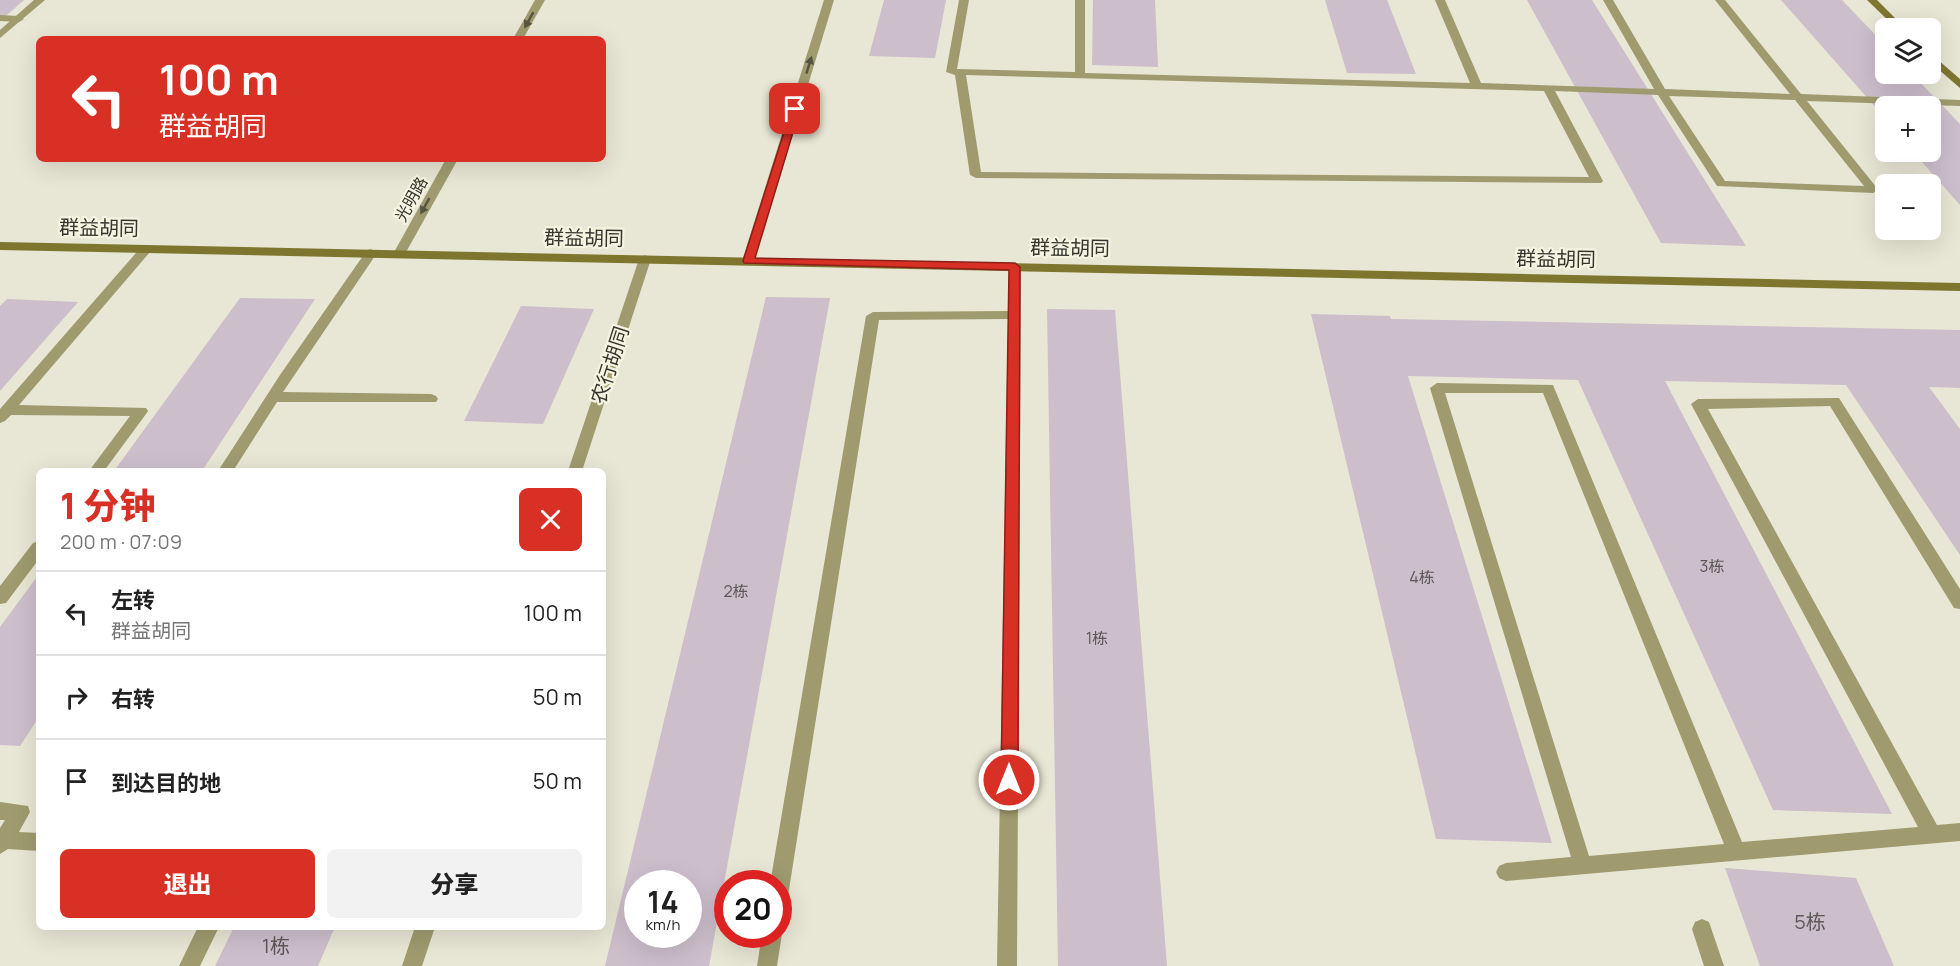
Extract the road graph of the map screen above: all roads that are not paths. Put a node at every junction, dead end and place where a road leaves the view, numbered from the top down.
1 (40, 0) edge
2 (540, 0) edge
3 (829, 0) edge
4 (964, 0) edge
5 (1080, 0) edge
6 (1440, 0) edge
7 (1608, 0) edge
8 (1720, 0) edge
9 (1872, 0) edge
10 (0, 18) edge
11 (19, 18) junction
12 (1891, 18) edge
13 (0, 35) edge
14 (520, 36) edge
15 (1941, 67) edge
16 (960, 72) junction
17 (1080, 76) junction
18 (1960, 85) edge
19 (1477, 86) junction
20 (1548, 88) junction
21 (1661, 91) junction
22 (1798, 97) junction
23 (1960, 103) edge
24 (450, 162) edge
25 (0, 246) edge
26 (146, 249) junction
27 (371, 253) junction
28 (399, 254) junction
29 (645, 259) junction
30 (748, 261) junction
31 (1015, 267) junction
32 (1960, 287) edge
33 (1014, 315) junction
34 (273, 397) junction
35 (431, 399) dead end
36 (4, 414) edge
37 (98, 468) edge
38 (227, 468) edge
39 (576, 468) edge
40 (36, 550) edge
41 (0, 598) edge
42 (1960, 603) edge
43 (0, 811) edge
44 (1960, 832) edge
45 (1932, 835) junction
46 (2, 842) edge
47 (36, 842) edge
48 (1737, 853) junction
49 (1583, 866) junction
50 (782, 870) edge
51 (1506, 872) dead end
52 (1702, 929) dead end
53 (207, 930) edge
54 (424, 930) edge
55 (770, 948) edge
56 (189, 966) edge
57 (412, 966) edge
58 (767, 966) edge
59 (1007, 966) edge
60 (1714, 966) edge

1 - 11 street
2 -> 14 street
30 -> 3 street
4 - 16 street
5 - 17 street
6 - 19 street
7 - 21 street
8 - 22 street
9 - 12 street
10 - 11 street
11 - 13 street
15 - 18 street
16 - 17 street
16 - 20 street
17 - 19 street
19 - 20 street
20 - 21 street
21 - 22 street
21 - 22 street
22 - 23 street
24 -> 28 street, 光明路
25 - 26 street, 群益胡同
26 - 27 street, 群益胡同
26 - 36 street
27 - 28 street, 群益胡同
27 - 34 street
28 - 29 street, 群益胡同
29 - 30 street, 群益胡同
29 - 39 street, 农行胡同
30 - 31 street, 群益胡同
31 - 32 street, 群益胡同
31 - 33 street
33 - 50 street
33 - 59 street
34 - 35 street
34 - 38 street
36 - 37 street
40 - 41 street
42 - 45 street
43 - 46 street
44 - 45 street
45 - 48 street
46 - 47 street
48 - 49 street
48 - 49 street
49 - 51 street
52 - 60 street
53 - 56 street
54 - 57 street
55 - 58 street

